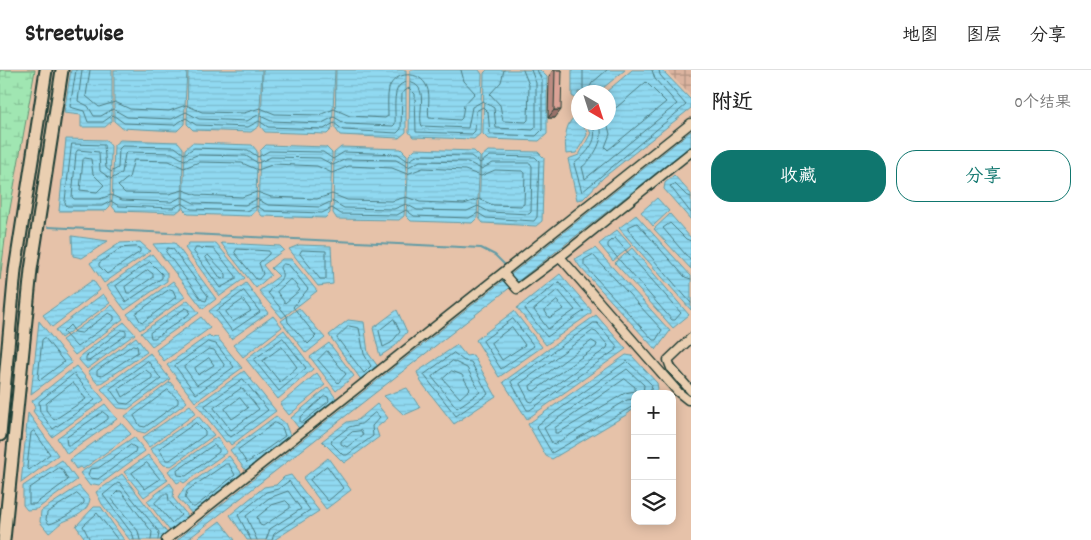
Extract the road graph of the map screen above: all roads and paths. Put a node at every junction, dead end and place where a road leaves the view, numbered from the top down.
1 (46, 70) edge
2 (62, 70) edge
3 (691, 123) edge
4 (691, 152) edge
5 (28, 175) junction
6 (45, 178) junction
7 (560, 257) junction
8 (503, 273) junction
9 (14, 282) junction
10 (30, 284) junction
11 (691, 338) edge
12 (691, 391) edge
13 (691, 400) edge
14 (0, 435) edge
15 (4, 540) edge
16 (166, 540) edge

1 - 5 highway
2 - 6 highway
3 - 8 street
4 - 7 street
5 - 6 highway
5 - 9 highway
6 - 10 highway
7 - 8 street
7 - 13 street
8 - 16 street
9 - 10 highway
9 - 14 highway
10 - 15 highway
11 - 12 street

